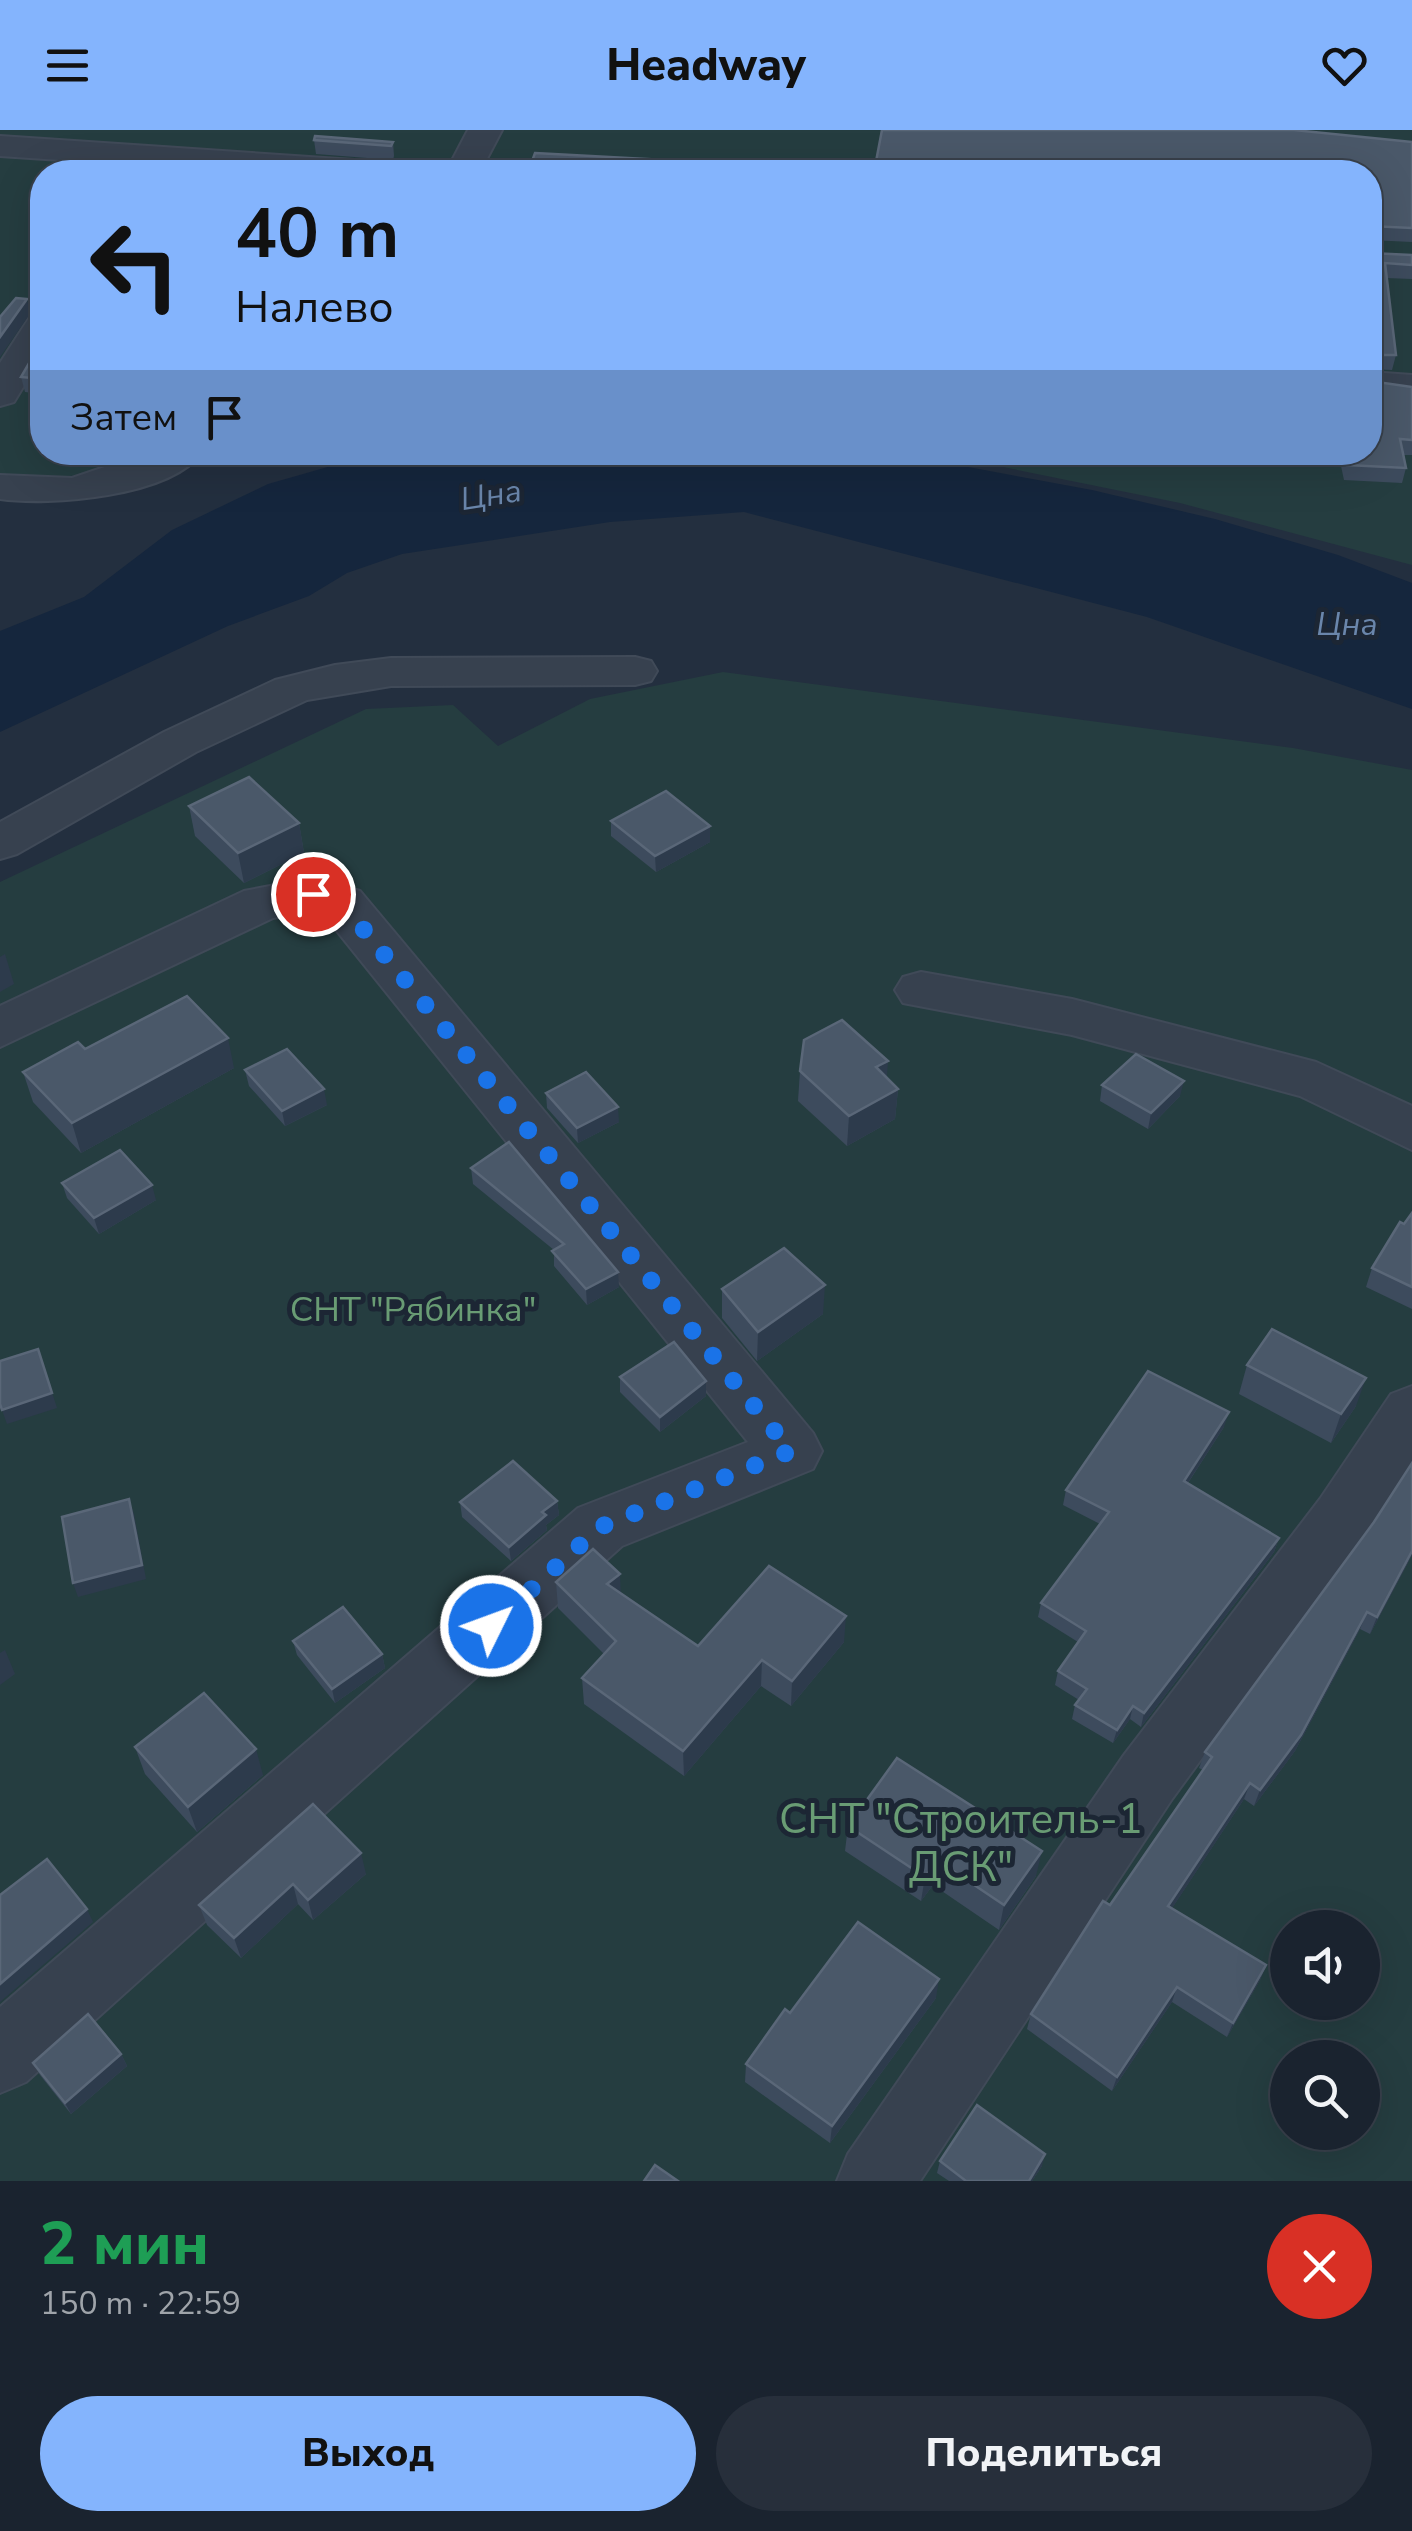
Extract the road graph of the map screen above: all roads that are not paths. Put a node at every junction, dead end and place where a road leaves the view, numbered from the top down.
1 (485, 130) edge
2 (0, 146) edge
3 (113, 160) edge
4 (469, 160) edge
5 (30, 345) edge
6 (1382, 385) edge
7 (1412, 387) edge
8 (0, 394) edge
9 (156, 465) edge
10 (0, 487) edge
11 (635, 671) dead end
12 (0, 843) edge
13 (920, 990) dead end
14 (0, 1028) edge
15 (1412, 1130) edge
16 (1412, 1411) edge
17 (0, 2056) edge
18 (875, 2181) edge

1 - 4 street
2 - 3 street
5 - 8 street
6 - 7 street
9 - 10 street
11 - 12 street
13 - 15 street
14 - 17 street
16 - 18 street

